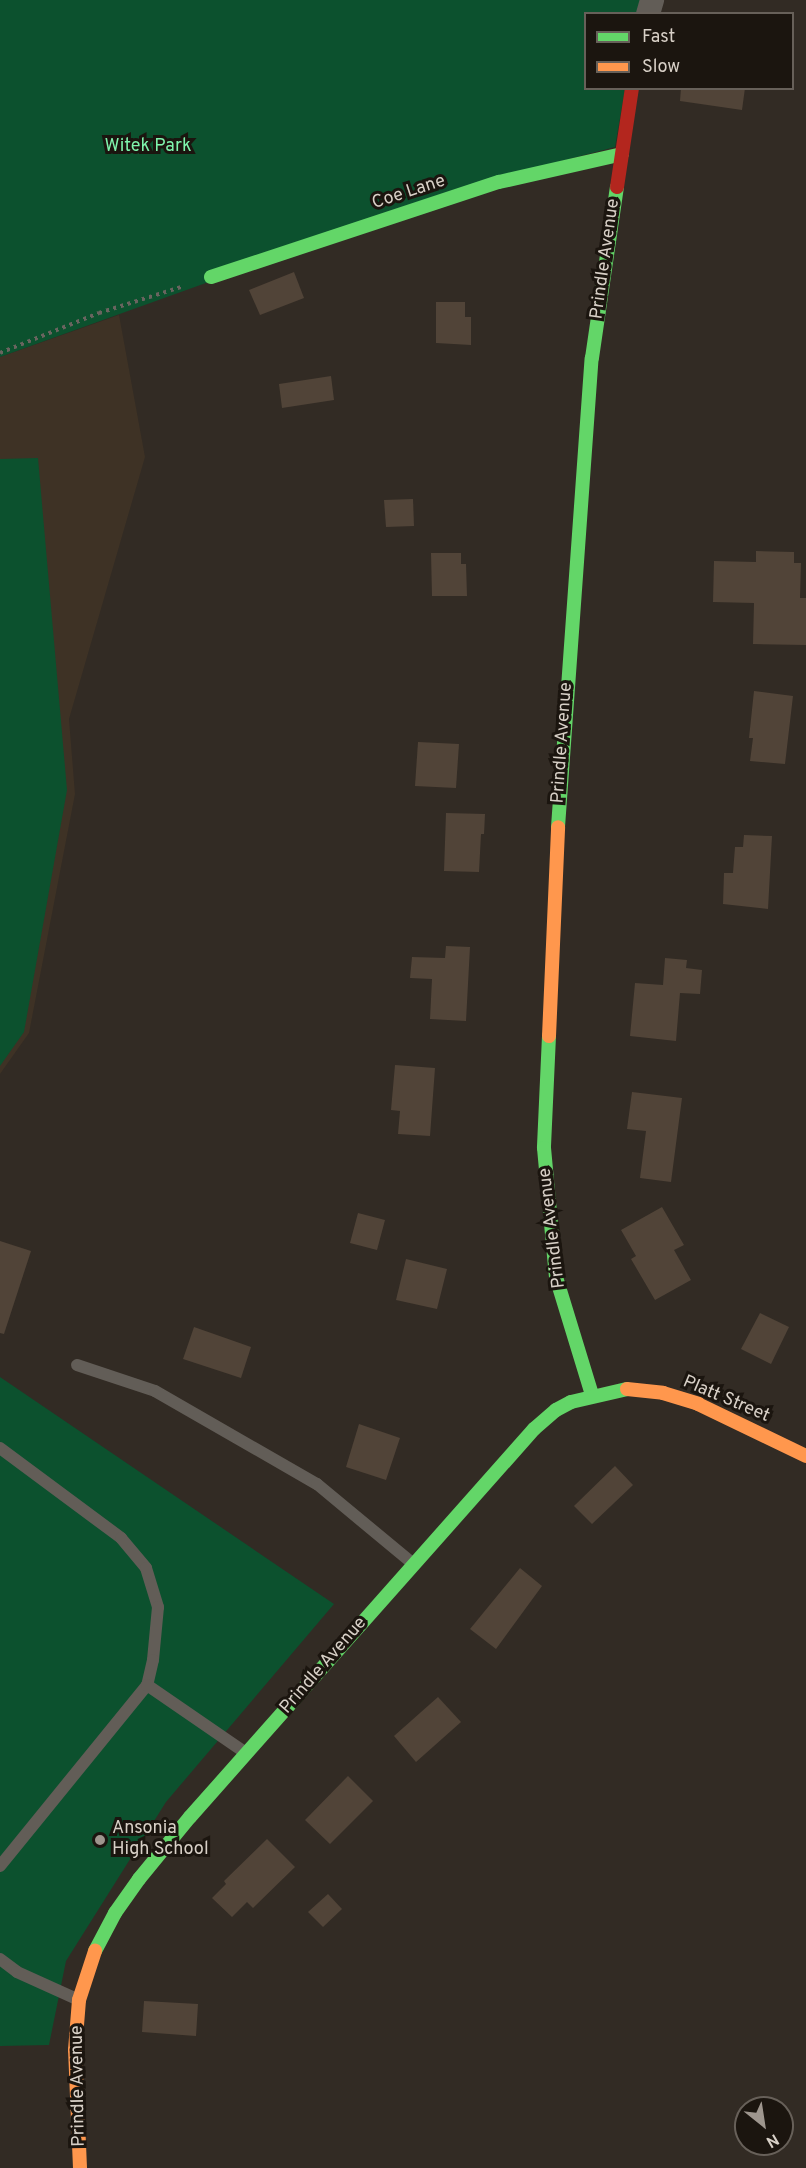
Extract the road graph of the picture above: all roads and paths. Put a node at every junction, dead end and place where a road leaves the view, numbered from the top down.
1 (632, 90) edge
2 (622, 154) junction
3 (211, 277) joint
4 (0, 353) edge
5 (77, 1365) dead end
6 (592, 1395) junction
7 (0, 1448) edge
8 (806, 1456) edge
9 (413, 1563) junction
10 (147, 1685) junction
11 (247, 1753) junction
12 (0, 1866) edge
13 (0, 1959) edge
14 (79, 2000) junction
15 (80, 2168) edge

1 - 2 street, Prindle Avenue
2 - 3 street, Coe Lane
2 - 6 street, Prindle Avenue
3 - 4 path
5 - 9 lane
6 - 8 street, Platt Street
6 - 9 street, Prindle Avenue
7 - 10 lane
9 - 11 street, Prindle Avenue
10 - 11 lane
10 - 12 lane
11 - 14 street, Prindle Avenue
13 - 14 lane
14 - 15 street, Prindle Avenue

